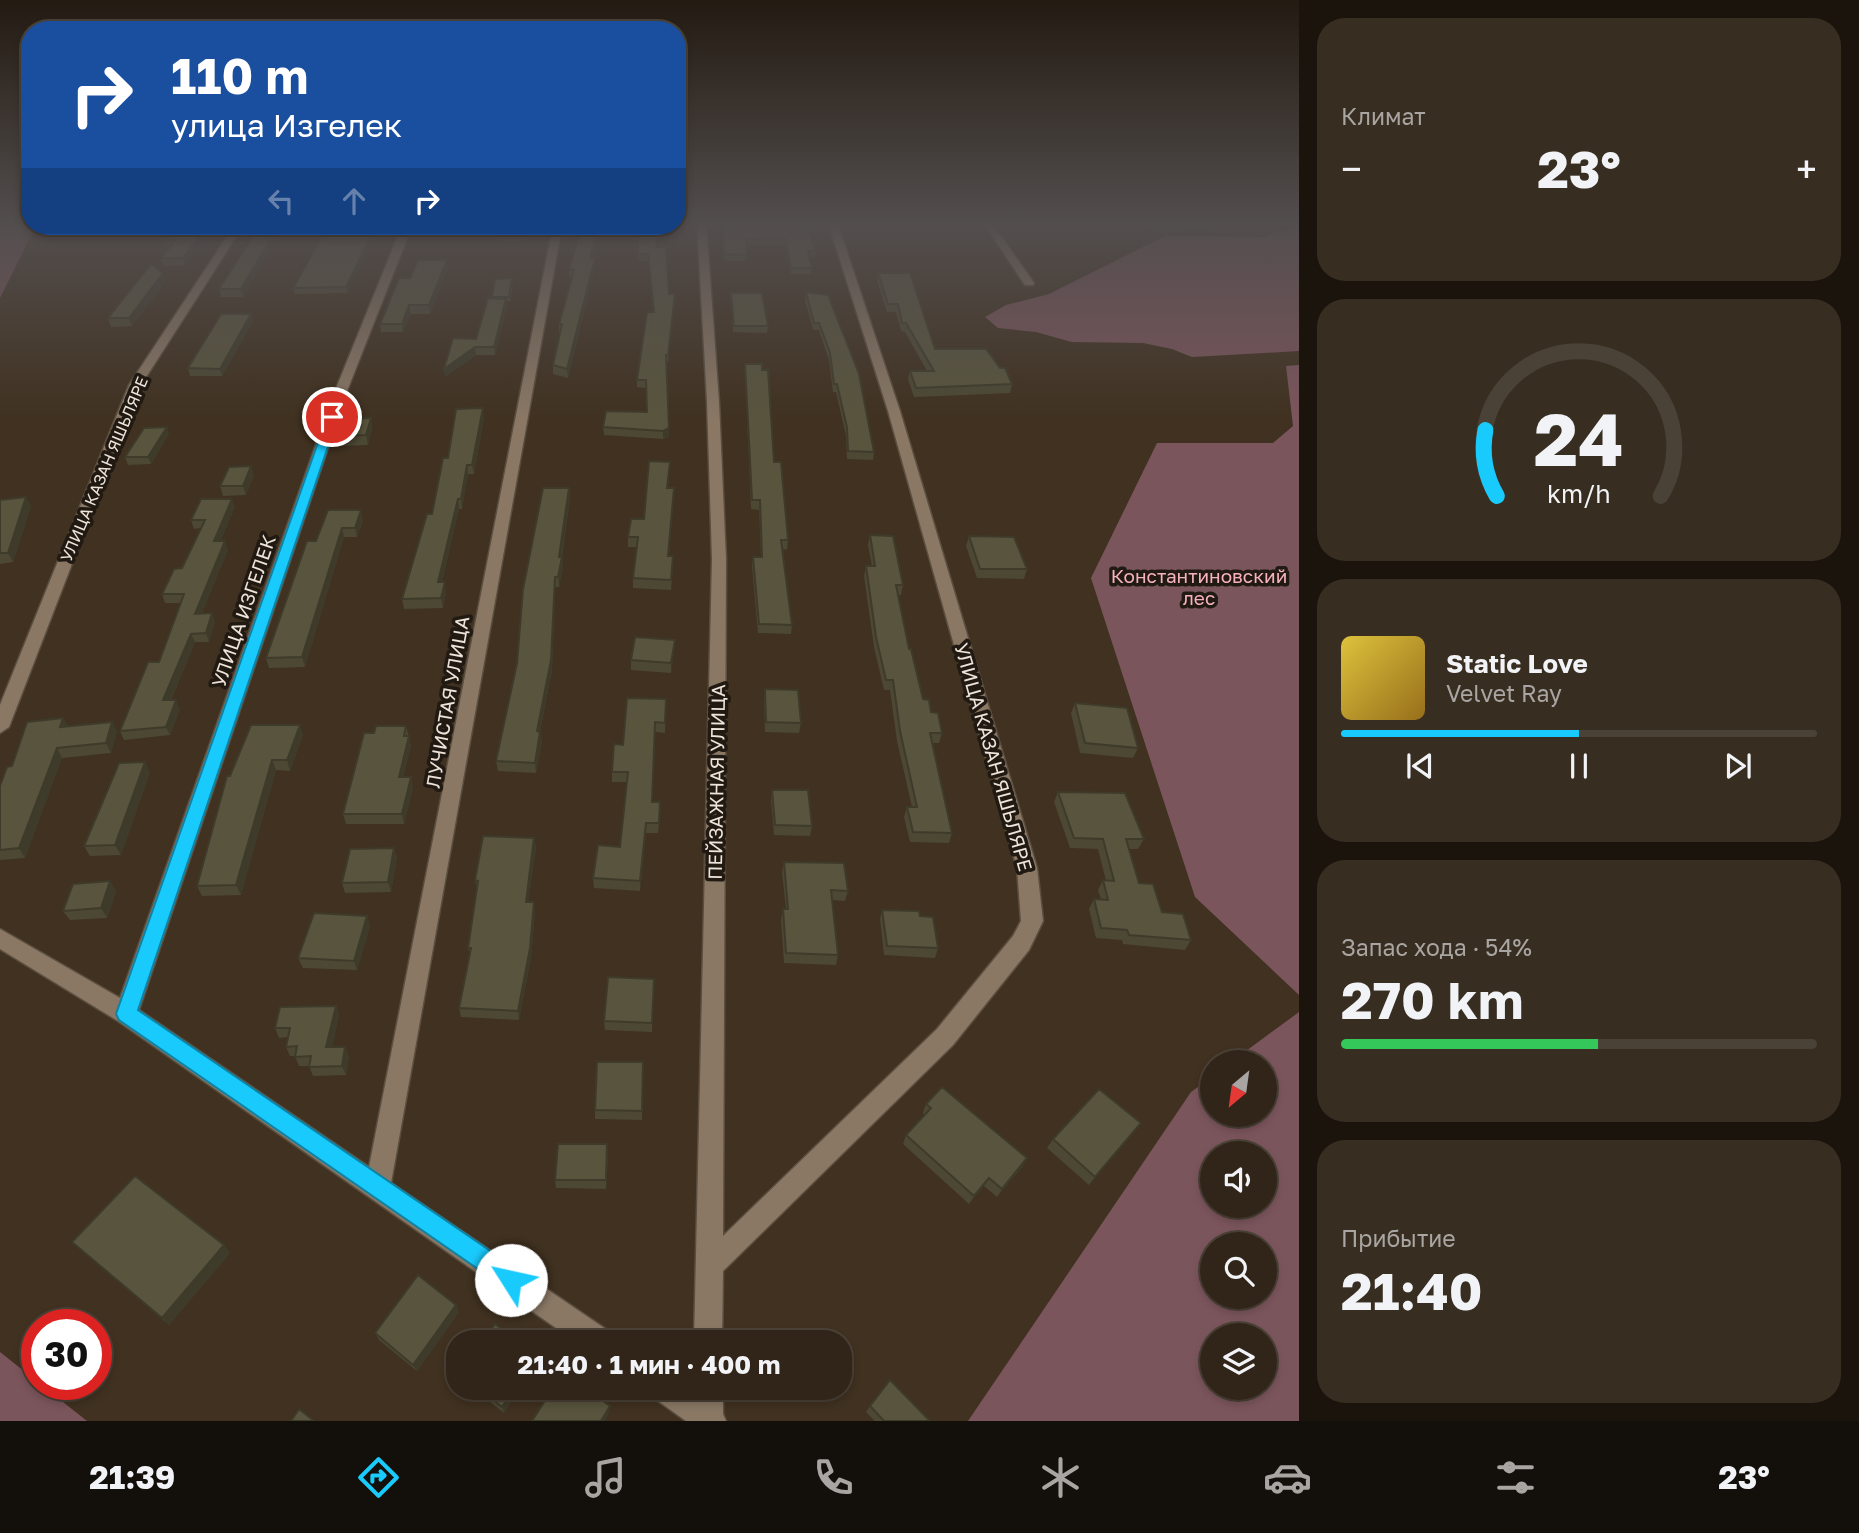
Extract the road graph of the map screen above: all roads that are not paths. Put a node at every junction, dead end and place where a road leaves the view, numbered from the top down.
1 (198, 288) edge
2 (382, 288) edge
3 (546, 288) edge
4 (705, 288) edge
5 (854, 288) edge
6 (0, 727) edge
7 (0, 939) edge
8 (126, 1014) junction
9 (378, 1186) junction
10 (709, 1265) junction
11 (583, 1330) edge
12 (708, 1330) edge
13 (681, 1400) edge
14 (708, 1400) edge
15 (709, 1420) edge

1 - 6 street, УЛИЦА КАЗАН ЯШЬЛЯРЕ
2 - 8 street, УЛИЦА ИЗГЕЛЕК
3 - 9 street, ЛУЧИСТАЯ УЛИЦА
4 - 10 street, ПЕЙЗАЖНАЯ УЛИЦА
5 - 10 street, УЛИЦА КАЗАН ЯШЬЛЯРЕ
7 - 8 street
8 - 9 street
9 - 11 street
10 - 12 street, ПЕЙЗАЖНАЯ УЛИЦА
13 - 15 street
14 - 15 street

